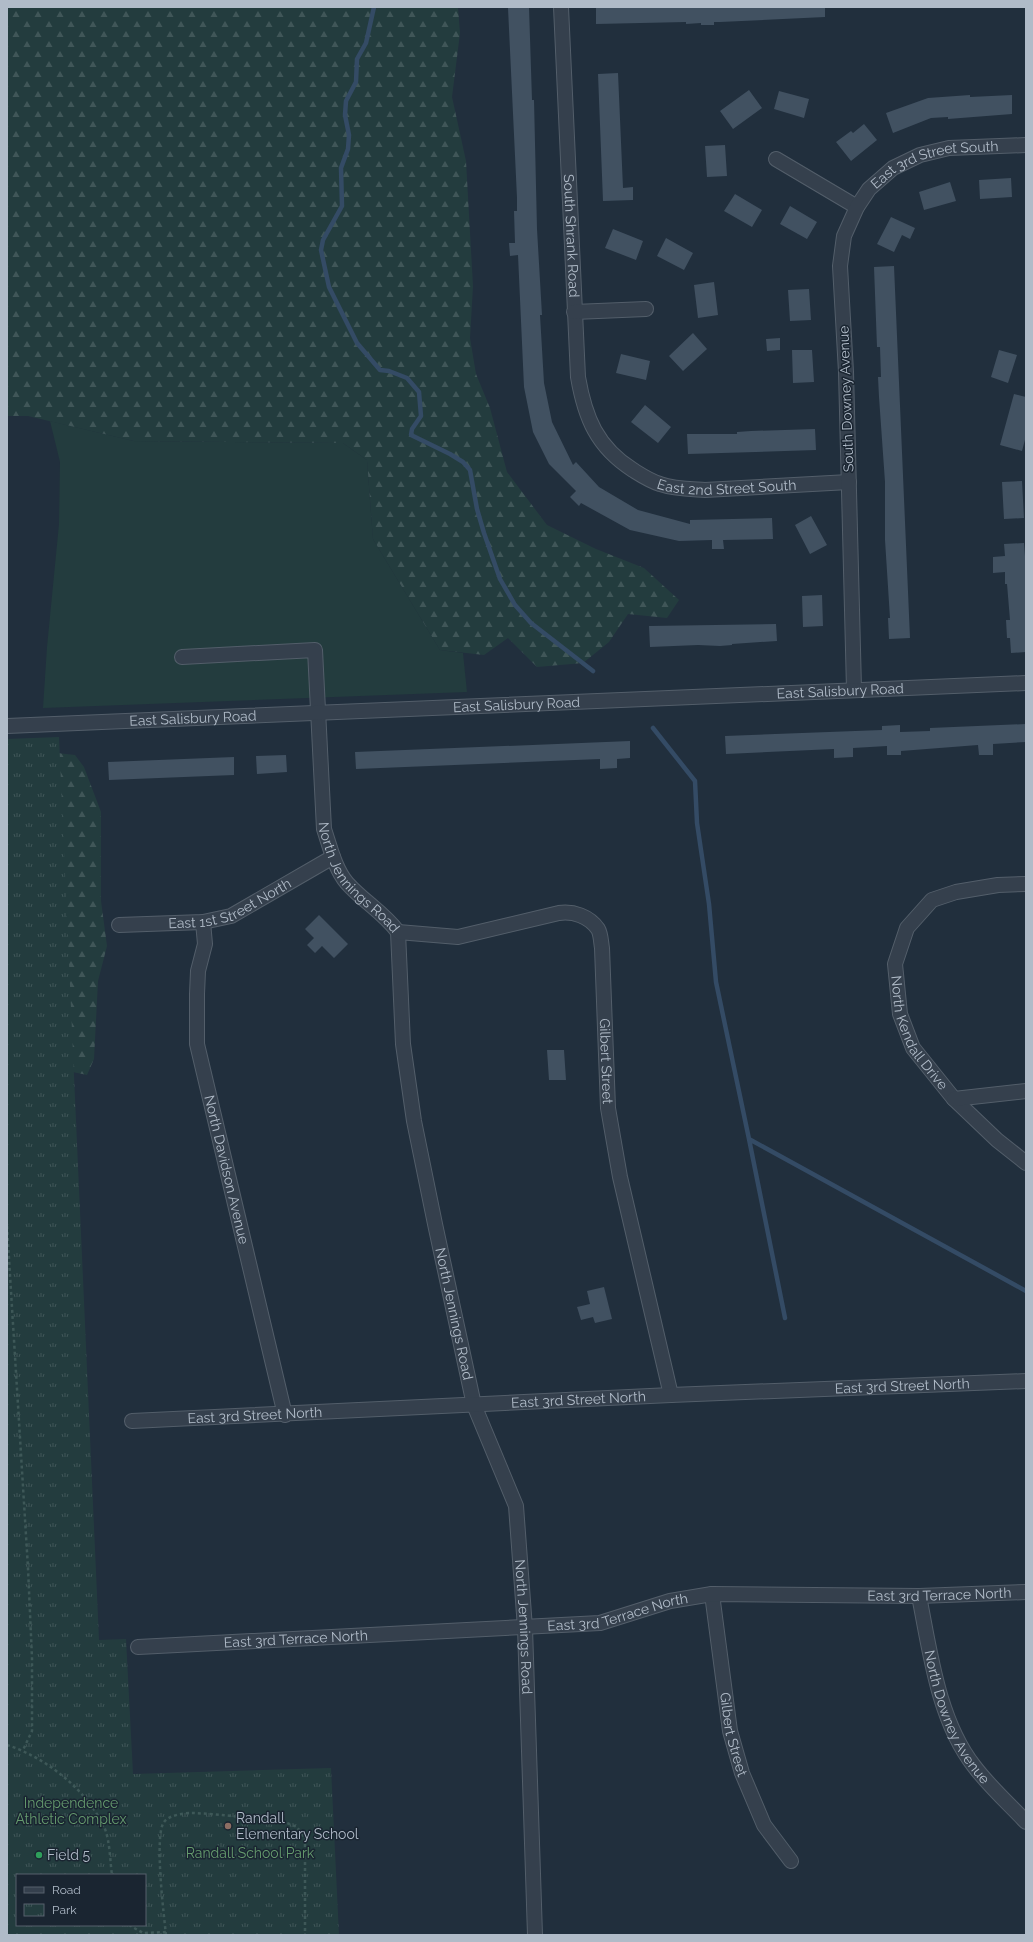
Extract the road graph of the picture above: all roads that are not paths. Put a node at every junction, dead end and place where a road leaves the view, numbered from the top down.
1 (561, 7) edge
2 (1026, 145) edge
3 (776, 159) dead end
4 (857, 207) junction
5 (646, 309) dead end
6 (574, 312) junction
7 (613, 456) joint
8 (849, 482) junction
9 (182, 657) dead end
10 (1026, 683) edge
11 (854, 689) junction
12 (318, 713) junction
13 (7, 726) edge
14 (333, 857) junction
15 (1026, 884) edge
16 (203, 922) junction
17 (119, 926) dead end
18 (398, 932) junction
19 (1026, 1092) edge
20 (954, 1099) junction
21 (1026, 1163) edge
22 (1026, 1381) edge
23 (671, 1395) junction
24 (474, 1405) junction
25 (286, 1415) junction
26 (132, 1421) dead end
27 (1026, 1592) edge
28 (712, 1594) junction
29 (919, 1596) junction
30 (525, 1628) junction
31 (138, 1647) dead end
32 (1026, 1822) edge
33 (791, 1862) dead end
34 (535, 1935) edge

1 - 6 street, South Shrank Road
2 - 4 street, East 3rd Street South
3 - 4 street
4 - 8 street, South Downey Avenue
5 - 6 street
6 - 7 street, South Shrank Road
7 - 8 street, East 2nd Street South
8 - 11 street, South Downey Avenue
9 - 12 street, North Jennings Road
10 - 11 street, East Salisbury Road
11 - 12 street, East Salisbury Road
12 - 13 street, East Salisbury Road
12 - 14 street, North Jennings Road
14 - 16 street, East 1st Street North
14 - 18 street, North Jennings Road
15 - 20 street, North Kendall Drive
16 - 17 street, East 1st Street North
16 - 25 street, North Davidson Avenue
18 - 23 street, Gilbert Street
18 - 24 street, North Jennings Road
19 - 20 street
20 - 21 street, North Kendall Drive
22 - 23 street, East 3rd Street North
23 - 24 street, East 3rd Street North
24 - 25 street, East 3rd Street North
24 - 30 street, North Jennings Road
25 - 26 street, East 3rd Street North
27 - 29 street, East 3rd Terrace North
28 - 29 street, East 3rd Terrace North
28 - 30 street, East 3rd Terrace North
28 - 33 street, Gilbert Street
29 - 32 street, North Downey Avenue
30 - 31 street, East 3rd Terrace North
30 - 34 street, North Jennings Road

